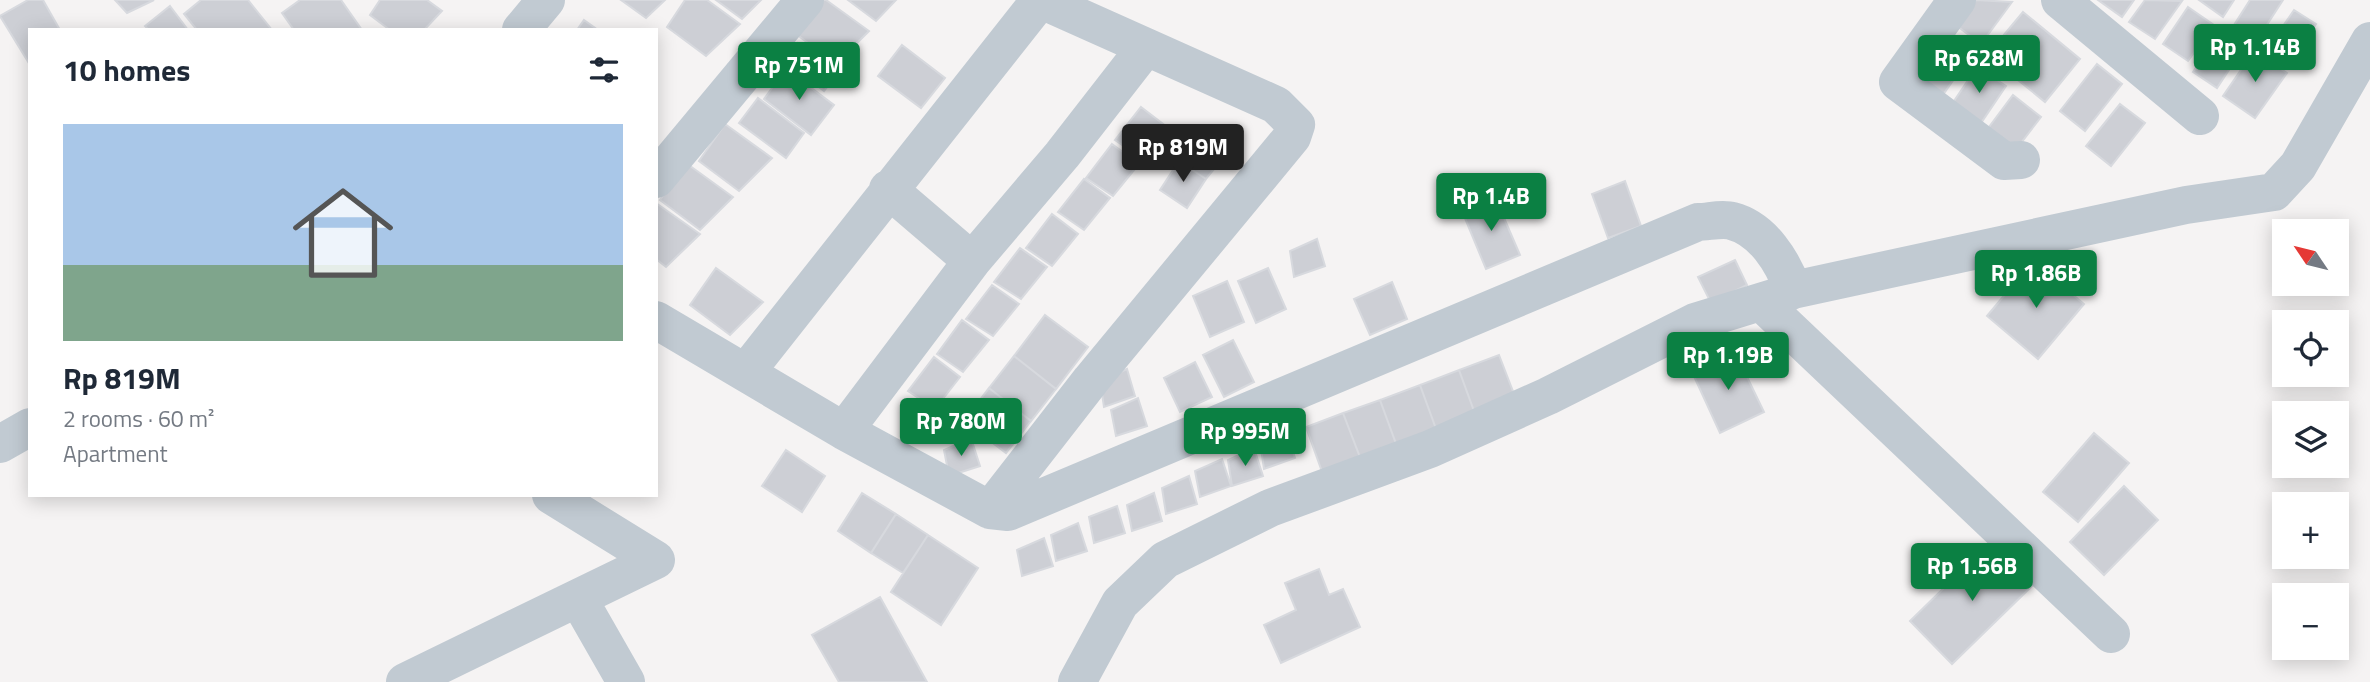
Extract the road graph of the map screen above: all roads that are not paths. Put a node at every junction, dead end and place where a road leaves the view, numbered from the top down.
1 (546, 0) edge
2 (804, 0) edge
3 (1041, 0) edge
4 (1957, 0) edge
5 (2060, 0) edge
6 (524, 28) edge
7 (2370, 41) edge
8 (1146, 47) junction
9 (2200, 116) dead end
10 (2021, 160) dead end
11 (658, 177) edge
12 (888, 189) junction
13 (972, 261) junction
14 (1777, 296) junction
15 (658, 321) edge
16 (746, 372) junction
17 (28, 429) edge
18 (844, 430) junction
19 (0, 444) edge
20 (554, 497) edge
21 (990, 510) junction
22 (578, 598) junction
23 (2111, 634) dead end
24 (425, 678) edge
25 (626, 682) edge
26 (1077, 682) edge

1 - 6 street
2 - 11 street
3 - 8 street
3 - 12 street
4 - 10 street
5 - 9 street
7 - 14 street
8 - 13 street
8 - 21 street
12 - 13 street
12 - 16 street
13 - 18 street
14 - 21 street
14 - 23 street
14 - 26 street
15 - 16 street
16 - 18 street
17 - 19 street
18 - 21 street
20 - 22 street
22 - 24 street
22 - 25 street

